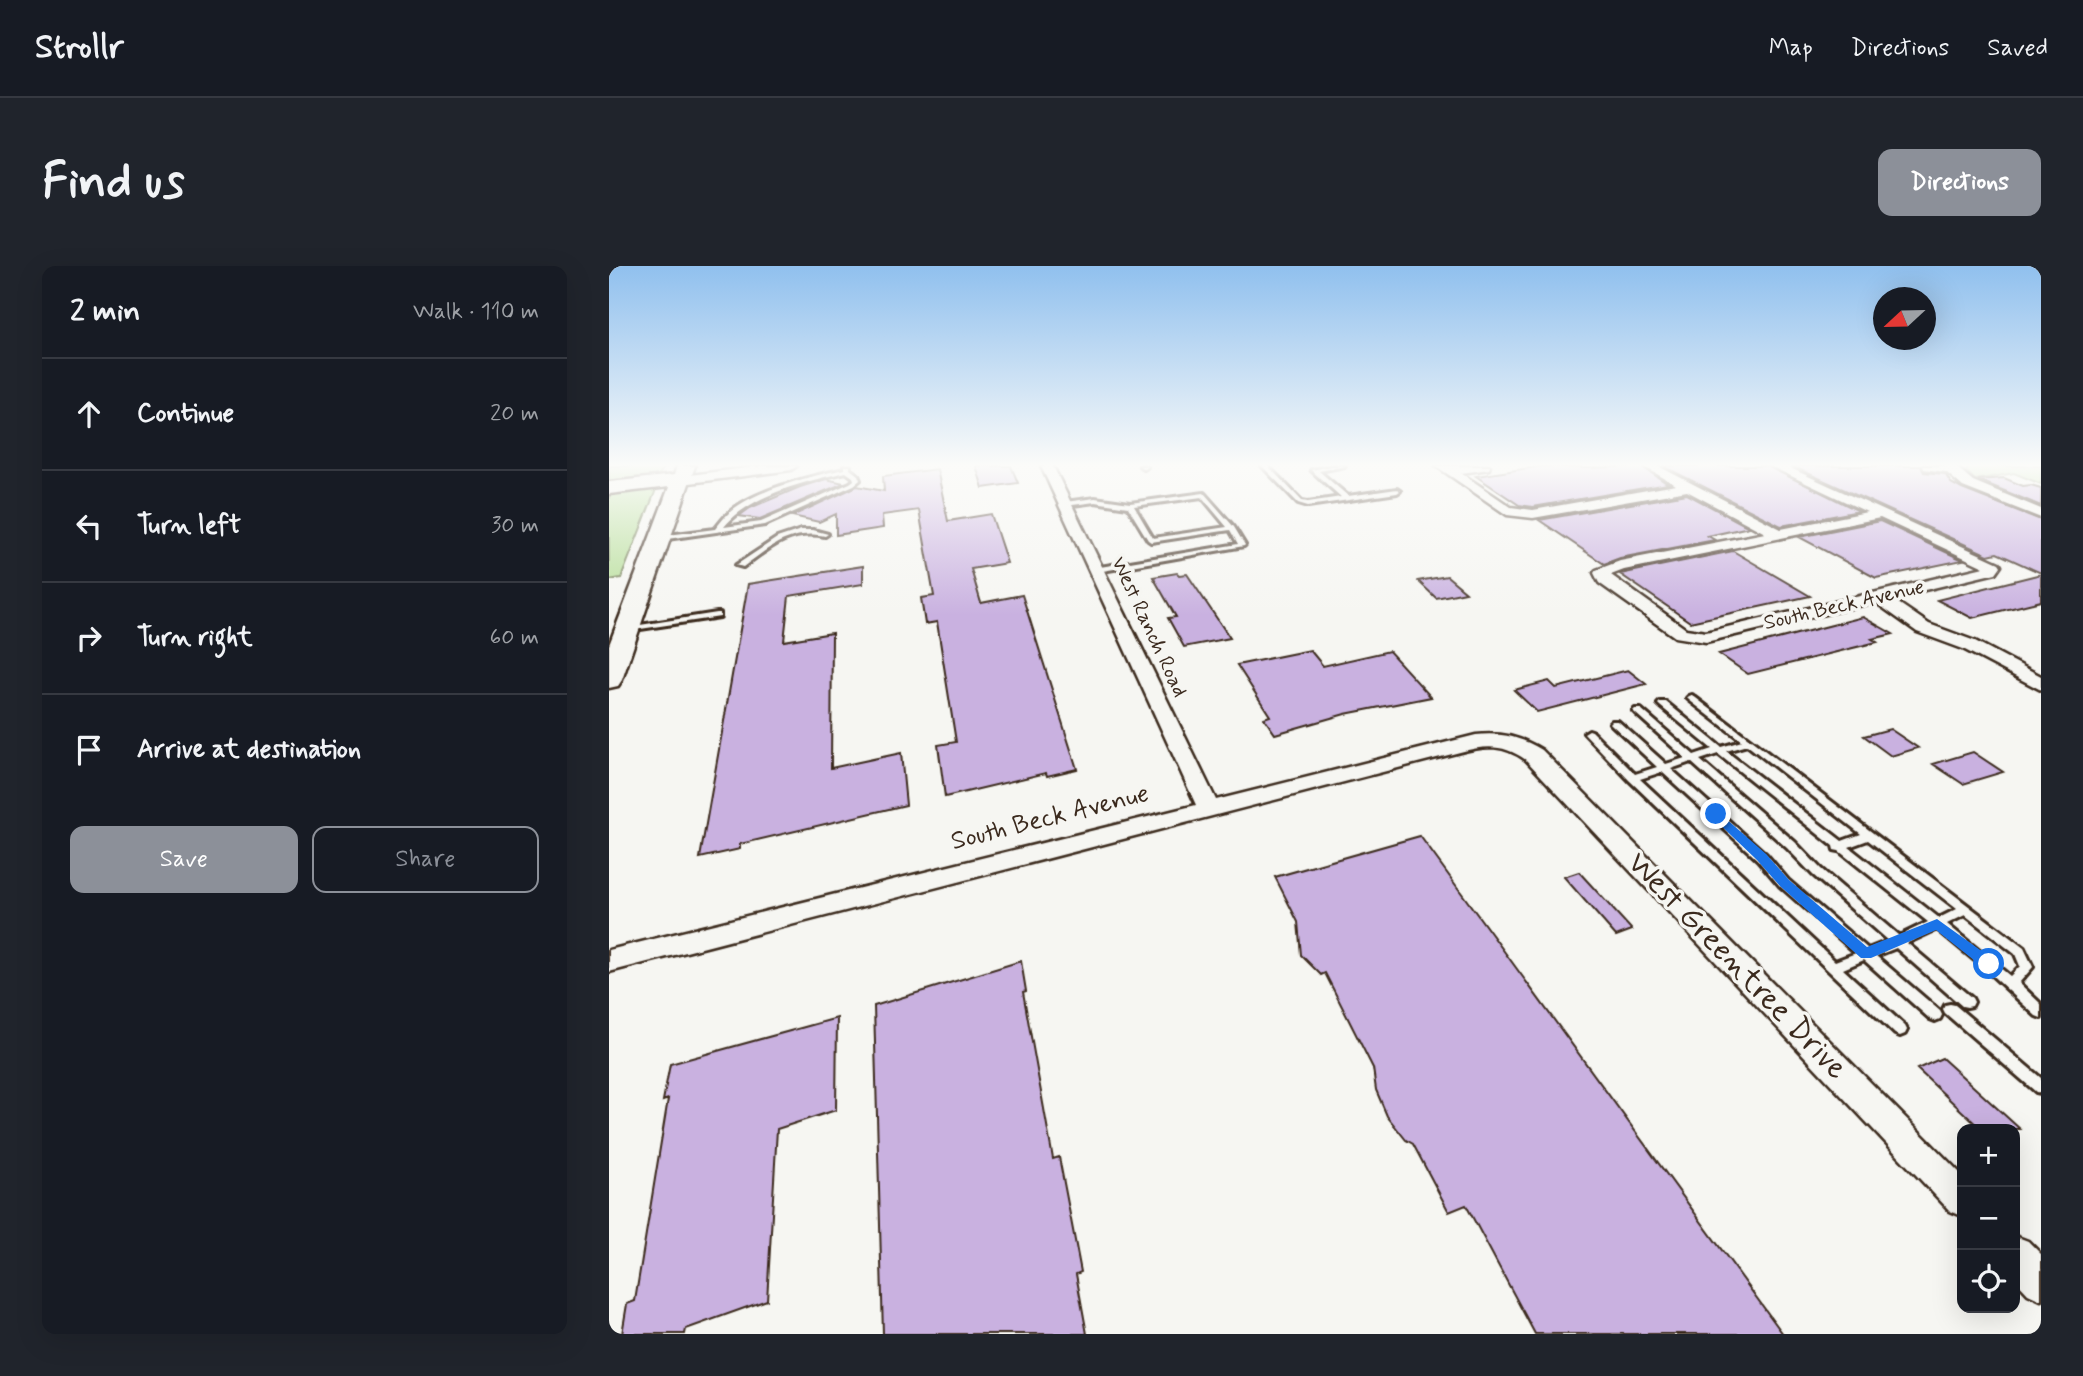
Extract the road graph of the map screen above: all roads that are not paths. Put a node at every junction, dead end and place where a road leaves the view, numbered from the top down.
1 (668, 516) edge
2 (729, 516) edge
3 (781, 516) edge
4 (1071, 516) edge
5 (1137, 516) edge
6 (1222, 516) edge
7 (1745, 516) edge
8 (1872, 516) edge
9 (1885, 516) edge
10 (1232, 528) junction
11 (716, 530) junction
12 (825, 534) dead end
13 (1779, 534) junction
14 (660, 538) junction
15 (740, 565) dead end
16 (1097, 570) junction
17 (1877, 596) junction
18 (717, 615) dead end
19 (627, 629) junction
20 (609, 680) edge
21 (2041, 684) edge
22 (1692, 698) dead end
23 (1663, 704) dead end
24 (1637, 711) dead end
25 (1615, 723) dead end
26 (1588, 733) dead end
27 (1506, 739) joint
28 (1749, 742) junction
29 (1719, 750) junction
30 (1693, 759) junction
31 (1665, 768) junction
32 (1633, 778) junction
33 (1209, 808) junction
34 (1870, 835) junction
35 (1838, 847) junction
36 (1966, 910) junction
37 (1937, 924) junction
38 (1898, 942) junction
39 (1866, 954) junction
40 (609, 961) edge
41 (1834, 967) junction
42 (2010, 984) junction
43 (1967, 1002) dead end
44 (1950, 1009) dead end
45 (2041, 1012) edge
46 (1935, 1015) dead end
47 (1900, 1030) dead end
48 (2041, 1087) edge
49 (1957, 1194) edge

1 - 14 main road
2 - 11 lane
3 - 11 lane
4 - 16 street, West Ranch Road
5 - 10 lane
6 - 10 lane
7 - 13 street
8 - 13 street
9 - 17 street, South Beck Avenue
10 - 16 lane
11 - 14 lane
12 - 15 lane
13 - 17 street, South Beck Avenue
14 - 19 main road
16 - 33 street, West Ranch Road
17 - 21 street
18 - 19 lane
19 - 20 main road
22 - 28 lane
23 - 29 lane
24 - 30 lane
25 - 31 lane
26 - 32 lane
27 - 33 street, South Beck Avenue
27 - 49 street, West Greentree Drive
28 - 29 lane
28 - 34 lane
29 - 30 lane
29 - 35 lane
30 - 31 lane
30 - 38 lane
31 - 32 lane
31 - 39 lane
32 - 41 lane
33 - 40 street, South Beck Avenue
34 - 35 lane
34 - 36 lane
35 - 37 lane
36 - 37 lane
36 - 42 lane
37 - 38 lane
37 - 42 lane
38 - 39 lane
38 - 43 lane
39 - 41 lane
39 - 46 lane
41 - 47 lane
42 - 45 lane
44 - 48 lane

